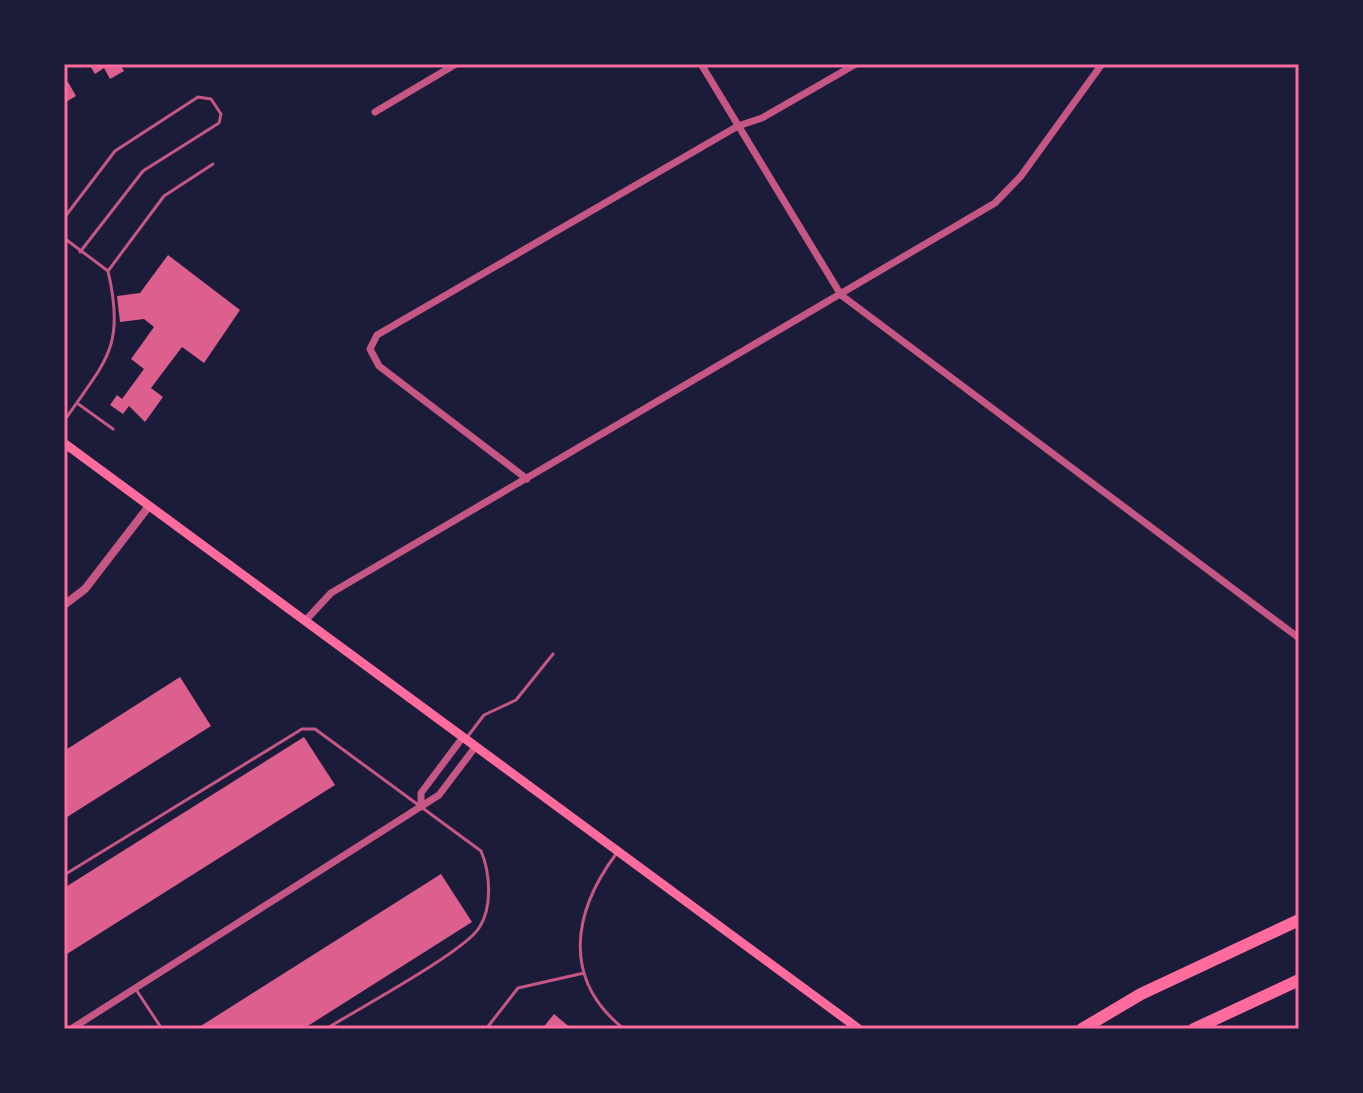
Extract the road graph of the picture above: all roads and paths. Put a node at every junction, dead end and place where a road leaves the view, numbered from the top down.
1 (456, 64) edge
2 (701, 64) edge
3 (856, 64) edge
4 (1102, 64) edge
5 (375, 112) dead end
6 (738, 126) junction
7 (213, 164) dead end
8 (64, 218) edge
9 (64, 238) edge
10 (80, 252) junction
11 (108, 271) junction
12 (841, 295) junction
13 (77, 403) junction
14 (64, 421) edge
15 (113, 429) dead end
16 (64, 443) edge
17 (527, 479) junction
18 (149, 506) junction
19 (64, 605) edge
20 (305, 621) junction
21 (1299, 638) edge
22 (553, 654) dead end
23 (464, 738) junction
24 (476, 746) junction
25 (421, 807) junction
26 (618, 851) junction
27 (64, 875) edge
28 (1299, 920) edge
29 (584, 973) junction
30 (1299, 980) edge
31 (135, 988) junction
32 (73, 1028) edge
33 (162, 1029) edge
34 (326, 1029) edge
35 (486, 1029) edge
36 (624, 1029) edge
37 (859, 1029) edge
38 (1082, 1029) edge
39 (1194, 1029) edge

1 - 5 street
2 - 6 street
3 - 6 street
4 - 12 street
6 - 12 street
6 - 17 street
7 - 11 lane
8 - 10 lane
9 - 10 lane
10 - 11 lane
11 - 13 lane
12 - 17 street
12 - 21 street
13 - 14 lane
13 - 15 lane
16 - 18 main road
17 - 20 street
18 - 19 street
18 - 20 main road
20 - 23 main road
22 - 23 lane
23 - 24 main road
23 - 25 street
24 - 25 street
24 - 26 main road
25 - 27 lane
25 - 31 street
25 - 34 lane
26 - 29 lane
26 - 37 main road
28 - 38 highway
29 - 35 lane
29 - 36 lane
30 - 39 highway
31 - 32 street
31 - 33 lane

